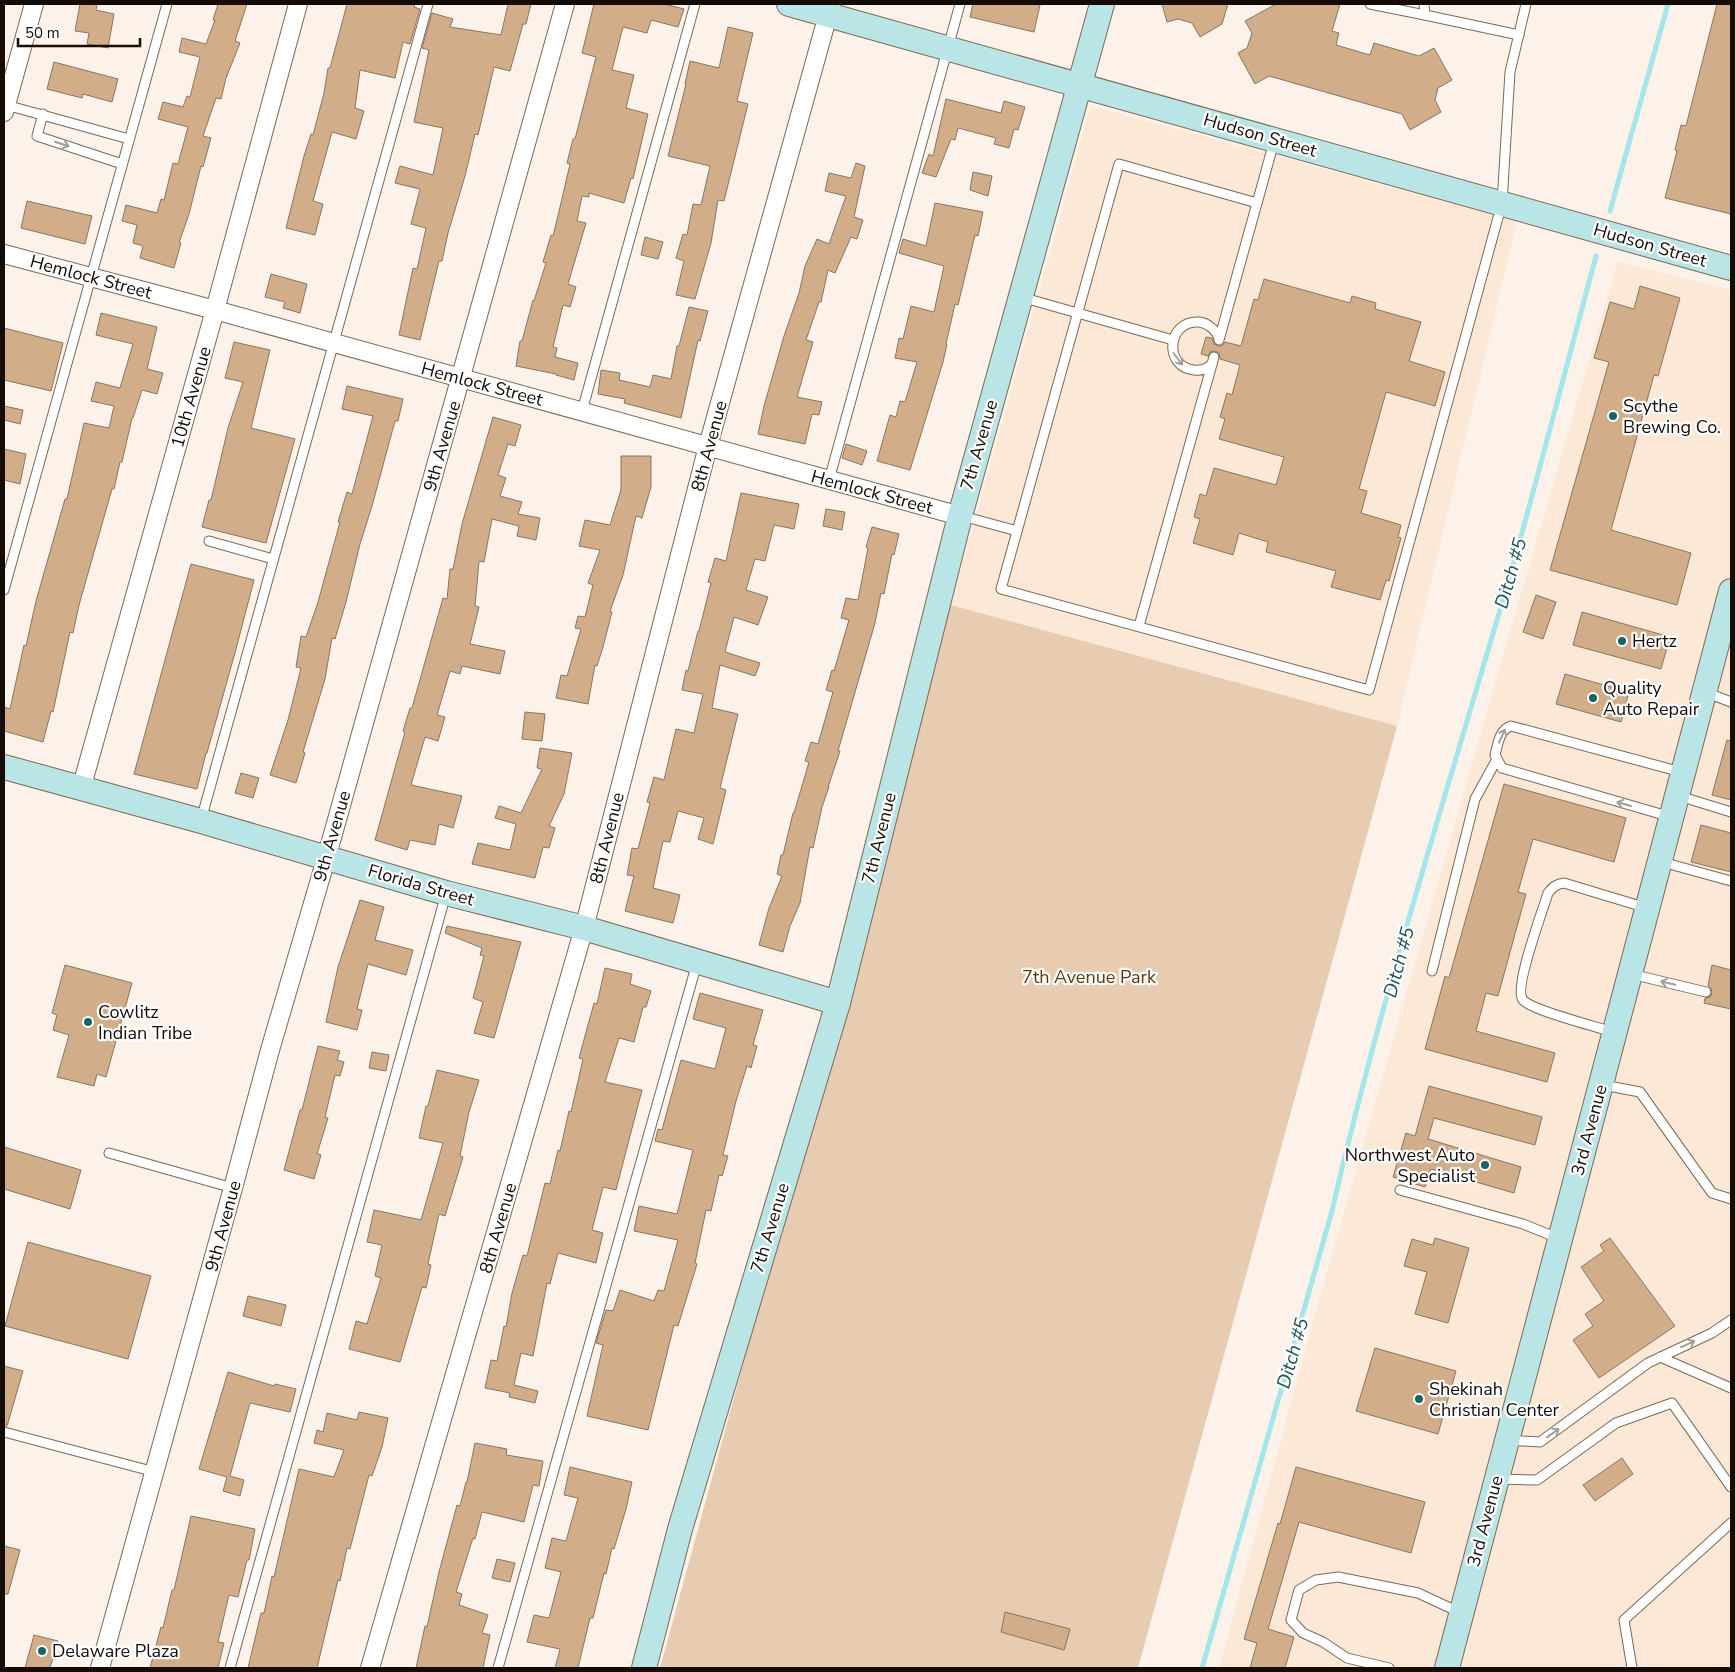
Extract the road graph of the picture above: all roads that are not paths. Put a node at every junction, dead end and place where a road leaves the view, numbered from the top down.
1 (34, 4) edge
2 (167, 4) edge
3 (298, 4) edge
4 (428, 4) edge
5 (565, 4) edge
6 (695, 4) edge
7 (789, 4) edge
8 (960, 4) edge
9 (1102, 4) edge
10 (1370, 4) edge
11 (1424, 4) edge
12 (1526, 4) edge
13 (830, 9) edge
14 (1425, 15) junction
15 (1519, 35) junction
16 (948, 47) junction
17 (1080, 84) junction
18 (5, 108) edge
19 (43, 114) junction
20 (129, 139) junction
21 (1275, 139) junction
22 (122, 164) junction
23 (1257, 203) junction
24 (1502, 203) junction
25 (4, 254) edge
26 (1731, 268) edge
27 (91, 277) junction
28 (1021, 297) junction
29 (215, 310) junction
30 (1078, 313) junction
31 (1173, 340) junction
32 (334, 343) junction
33 (460, 378) junction
34 (582, 411) junction
35 (708, 446) junction
36 (829, 480) junction
37 (960, 516) junction
38 (1017, 531) junction
39 (208, 541) dead end
40 (273, 559) junction
41 (4, 590) edge
42 (1731, 591) edge
43 (1728, 618) edge
44 (1139, 626) junction
45 (1705, 692) junction
46 (1731, 702) edge
47 (1497, 759) junction
48 (4, 767) edge
49 (1683, 772) junction
50 (81, 788) junction
51 (1674, 806) junction
52 (1731, 812) edge
53 (201, 821) junction
54 (326, 858) junction
55 (1659, 862) junction
56 (1731, 881) edge
57 (446, 894) junction
58 (1647, 908) junction
59 (584, 928) junction
60 (697, 962) junction
61 (1432, 971) dead end
62 (1630, 974) junction
63 (1706, 992) dead end
64 (838, 1003) junction
65 (1614, 1033) junction
66 (1601, 1085) junction
67 (109, 1153) dead end
68 (233, 1188) junction
69 (1400, 1190) dead end
70 (1731, 1199) edge
71 (1560, 1239) junction
72 (1731, 1320) edge
73 (1660, 1357) junction
74 (1731, 1388) edge
75 (4, 1432) edge
76 (1507, 1440) junction
77 (155, 1472) junction
78 (1496, 1480) junction
79 (1731, 1487) edge
80 (1731, 1523) edge
81 (1461, 1613) junction
82 (100, 1668) edge
83 (230, 1668) edge
84 (370, 1668) edge
85 (498, 1668) edge
86 (644, 1668) edge
87 (1389, 1668) edge
88 (1447, 1668) edge
89 (1632, 1668) edge

1 - 18 street
2 - 20 lane
3 - 29 street, 10th Avenue
4 - 32 lane
5 - 33 street, 9th Avenue
6 - 34 lane
7 - 13 street, Hudson Street
8 - 16 lane
9 - 17 street, 7th Avenue
10 - 14 lane
11 - 14 lane
12 - 15 lane
13 - 16 street, Hudson Street
13 - 35 street, 8th Avenue
14 - 15 lane
15 - 24 lane
16 - 17 street, Hudson Street
16 - 36 lane
17 - 21 street, Hudson Street
17 - 28 street, 7th Avenue
18 - 19 lane
19 - 20 lane
19 -> 22 lane
20 - 22 lane
21 - 23 lane
21 - 24 street, Hudson Street
22 - 27 lane
23 - 30 lane
23 - 31 lane
24 - 26 street, Hudson Street
24 - 44 lane
25 - 27 street, Hemlock Street
27 - 29 street, Hemlock Street
27 - 41 lane
28 - 30 lane
28 - 37 street, 7th Avenue
29 - 32 street, Hemlock Street
29 - 50 street, 10th Avenue
30 - 31 lane
30 - 38 lane
31 -> 44 lane
32 - 33 street, Hemlock Street
32 - 40 lane
33 - 34 street, Hemlock Street
33 - 54 street, 9th Avenue
34 - 35 street, Hemlock Street
35 - 36 street, Hemlock Street
35 - 59 street, 8th Avenue
36 - 37 street, Hemlock Street
37 - 38 lane
37 - 64 street, 7th Avenue
38 - 44 lane
39 - 40 lane
40 - 53 lane
42 - 43 street, 3rd Avenue
43 - 45 street, 3rd Avenue
45 - 46 lane
45 - 49 street, 3rd Avenue
47 -> 49 lane
51 -> 47 lane
47 - 61 lane
48 - 50 street, Florida Street
49 - 51 street, 3rd Avenue
50 - 53 street, Florida Street
51 - 52 lane
51 - 55 street, 3rd Avenue
53 - 54 street, Florida Street
54 - 57 street, Florida Street
54 - 68 street, 9th Avenue
55 - 56 lane
55 - 58 street, 3rd Avenue
57 - 59 street, Florida Street
57 - 83 lane
58 - 62 street, 3rd Avenue
58 - 65 lane
59 - 60 street, Florida Street
59 - 84 street, 8th Avenue
60 - 64 street, Florida Street
60 - 85 lane
63 -> 62 lane
62 - 65 street, 3rd Avenue
64 - 86 street, 7th Avenue
65 - 66 street, 3rd Avenue
66 - 70 lane
66 - 71 street, 3rd Avenue
67 - 68 lane
68 - 77 street, 9th Avenue
69 - 71 lane
71 - 76 street, 3rd Avenue
73 -> 72 lane
73 - 74 lane
76 -> 73 lane
75 - 77 lane
76 - 78 street, 3rd Avenue
77 - 82 street, 9th Avenue
78 - 79 lane
78 - 81 street, 3rd Avenue
80 - 89 lane
81 - 87 lane
81 - 88 street, 3rd Avenue

